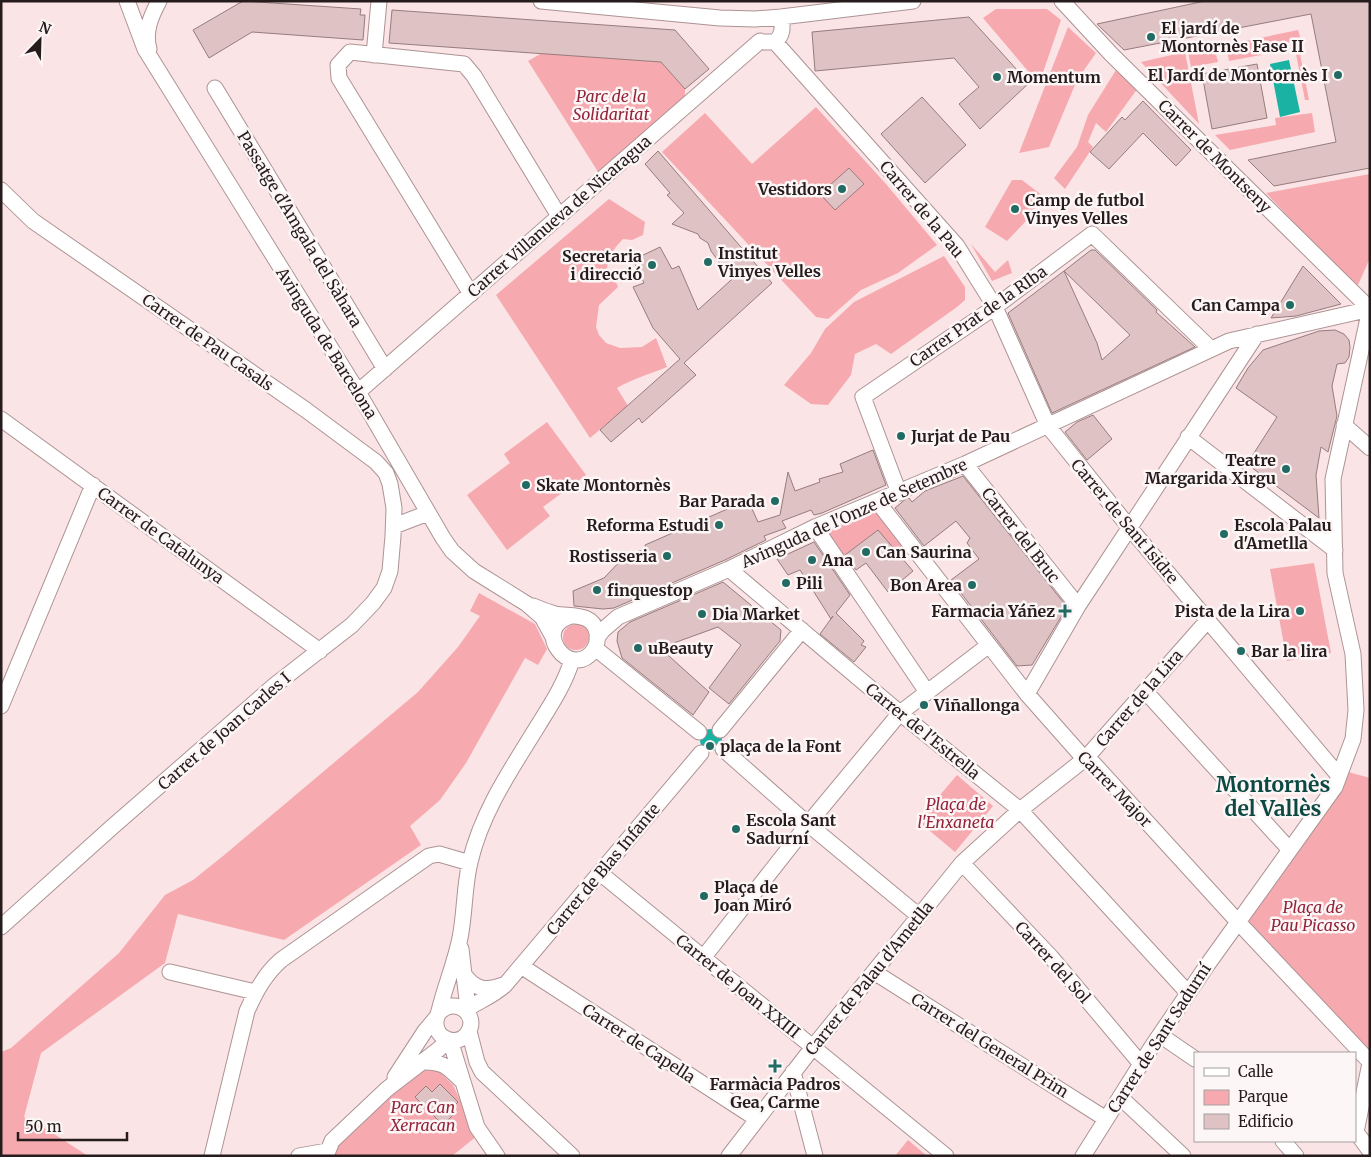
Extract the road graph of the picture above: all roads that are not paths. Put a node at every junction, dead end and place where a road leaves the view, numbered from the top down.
1 (127, 1) edge
2 (159, 1) edge
3 (379, 1) edge
4 (541, 1) edge
5 (913, 1) edge
6 (1062, 1) edge
7 (781, 17) junction
8 (755, 18) junction
9 (760, 41) junction
10 (775, 42) junction
11 (374, 55) junction
12 (151, 58) junction
13 (215, 88) dead end
14 (1, 190) edge
15 (559, 216) junction
16 (470, 294) junction
17 (994, 307) junction
18 (1370, 309) edge
19 (1257, 334) junction
20 (1211, 349) junction
21 (385, 369) junction
22 (358, 392) junction
23 (1, 419) edge
24 (1344, 425) junction
25 (1048, 426) junction
26 (1188, 437) junction
27 (1370, 448) edge
28 (965, 464) junction
29 (94, 486) junction
30 (414, 488) junction
31 (899, 492) junction
32 (391, 493) junction
33 (877, 502) junction
34 (394, 508) joint
35 (428, 513) junction
36 (394, 526) junction
37 (815, 527) junction
38 (1129, 527) junction
39 (1335, 550) junction
40 (729, 569) junction
41 (524, 602) junction
42 (1078, 606) junction
43 (578, 617) junction
44 (618, 617) junction
45 (1208, 620) junction
46 (802, 630) junction
47 (553, 637) junction
48 (596, 643) junction
49 (988, 644) junction
50 (320, 651) junction
51 (572, 660) junction
52 (1145, 691) junction
53 (927, 692) junction
54 (1027, 694) junction
55 (1, 706) edge
56 (900, 713) junction
57 (720, 730) junction
58 (699, 732) junction
59 (722, 749) junction
60 (701, 753) junction
61 (1086, 758) junction
62 (1339, 776) junction
63 (1020, 810) junction
64 (808, 824) junction
65 (1290, 850) junction
66 (470, 863) junction
67 (962, 864) junction
68 (600, 873) junction
69 (919, 916) junction
70 (1239, 923) junction
71 (1, 927) edge
72 (460, 938) junction
73 (703, 958) junction
74 (521, 966) junction
75 (170, 972) dead end
76 (463, 972) junction
77 (874, 972) junction
78 (505, 985) junction
79 (255, 992) junction
80 (1188, 993) junction
81 (465, 1010) junction
82 (437, 1016) junction
83 (469, 1031) junction
84 (1160, 1035) junction
85 (449, 1040) junction
86 (813, 1047) junction
87 (1194, 1058) edge
88 (422, 1062) junction
89 (1370, 1062) edge
90 (1141, 1064) junction
91 (794, 1072) junction
92 (462, 1081) junction
93 (387, 1089) junction
94 (1120, 1097) junction
95 (757, 1119) junction
96 (1106, 1119) junction
97 (1284, 1142) edge
98 (1370, 1151) edge
99 (326, 1153) edge
100 (212, 1156) edge
101 (299, 1156) edge
102 (497, 1156) edge
103 (572, 1156) edge
104 (729, 1156) edge
105 (815, 1156) edge
106 (946, 1156) edge
107 (1083, 1156) edge
108 (1183, 1156) edge
109 (1296, 1156) edge

1 - 12 street, Avinguda de Barcelona
2 - 12 street
3 - 11 street
4 - 8 street
5 - 7 street
6 - 18 street, Carrer de Montseny
7 - 8 street
7 - 10 street
8 - 9 street
9 - 10 street
9 - 15 street, Carrer Villanueva de Nicaragua
10 - 17 street, Carrer de la Pau
11 - 15 street
11 - 16 street
12 - 22 street, Avinguda de Barcelona
13 - 21 street, Passatge d'Amgala del Sàhara
14 - 32 street, Carrer de Pau Casals
15 - 16 street, Carrer Villanueva de Nicaragua
16 - 21 street, Carrer Villanueva de Nicaragua
17 - 20 street, Carrer Prat de la RIba
17 - 25 street, Carrer de la Pau
17 - 31 street, Carrer Prat de la RIba
18 - 19 street, Avinguda de l'Onze de Setembre
18 - 24 street, Carrer de Sant Sadurní
19 - 20 street, Avinguda de l'Onze de Setembre
19 - 26 street
20 - 25 street, Avinguda de l'Onze de Setembre
21 - 22 street, Carrer Villanueva de Nicaragua
22 - 30 street, Avinguda de Barcelona
23 - 29 street, Carrer de Catalunya
24 - 27 street
24 - 39 street, Carrer de Sant Sadurní
25 - 28 street, Avinguda de l'Onze de Setembre
25 - 38 street, Carrer de Sant Isidre
26 - 38 street
26 - 39 street
28 - 31 street, Avinguda de l'Onze de Setembre
28 - 42 street, Carrer del Bruc
29 - 50 street, Carrer de Catalunya
29 - 55 street
30 - 32 street
30 - 35 street, Avinguda de Barcelona
31 - 33 street, Avinguda de l'Onze de Setembre
32 - 34 street, Carrer de Pau Casals
33 - 37 street, Avinguda de l'Onze de Setembre
33 - 49 street, Carrer Major
34 - 36 street, Carrer de Joan Carles I
35 - 36 street
35 - 41 street, Avinguda de Barcelona
36 - 50 street, Carrer de Joan Carles I
37 - 40 street, Avinguda de l'Onze de Setembre
37 - 53 street
38 - 42 street
38 - 45 street, Carrer de Sant Isidre
39 - 62 street, Carrer de Sant Sadurní
40 - 44 street, Avinguda de l'Onze de Setembre
40 - 46 street, Carrer de l'Estrella
41 - 43 street
41 - 47 street
42 - 54 street
43 - 44 street
43 - 47 street
43 - 48 street
44 - 48 street
45 - 52 street, Carrer de la Lira
45 - 62 street, Carrer de Sant Isidre
46 - 56 street, Carrer de l'Estrella
46 - 57 street
47 - 51 street
48 - 51 street
48 - 58 street
49 - 53 street
49 - 54 street, Carrer Major
50 - 71 street, Carrer de Joan Carles I
51 - 66 street
52 - 61 street, Carrer de la Lira
52 - 65 street
53 - 56 street
54 - 61 street, Carrer Major
56 - 63 street, Carrer de l'Estrella
56 - 64 street
57 - 58 street
57 - 59 street
58 - 60 street
59 - 60 street
59 - 64 street
60 - 68 street, Carrer de Blas Infante
61 - 63 street, Carrer de la Lira
61 - 70 street, Carrer Major
62 - 65 street, Carrer de Sant Sadurní
63 - 67 street, Carrer de Palau d'Ametlla
63 - 80 street, Carrer de l'Estrella
64 - 69 street
64 - 73 street
65 - 70 street, Carrer de Sant Sadurní
66 - 72 street
66 - 79 street
67 - 69 street, Carrer de Palau d'Ametlla
67 - 90 street, Carrer del Sol
68 - 73 street, Carrer de Joan XXIII
68 - 74 street, Carrer de Blas Infante
69 - 77 street, Carrer de Palau d'Ametlla
70 - 80 street, Carrer de Sant Sadurní
70 - 89 street, Carrer Major
72 - 76 street
72 - 82 street
73 - 86 street, Carrer de Joan XXIII
74 - 78 street, Carrer de Blas Infante
74 - 95 street, Carrer de Capella
75 - 79 street
76 - 78 street
76 - 81 street
77 - 86 street, Carrer de Palau d'Ametlla
77 - 96 street, Carrer del General Prim
78 - 81 street, Carrer de Blas Infante
79 - 100 street
80 - 84 street, Carrer de Sant Sadurní
81 - 82 street
81 - 83 street
82 - 85 street
82 - 93 street
83 - 85 street
83 - 103 street
84 - 87 street
84 - 90 street, Carrer de Sant Sadurní
85 - 88 street
85 - 92 street
86 - 91 street, Carrer de Palau d'Ametlla
86 - 106 street, Carrer de Joan XXIII
88 - 92 street
88 - 93 street
89 - 98 street
90 - 94 street, Carrer de Sant Sadurní
91 - 95 street, Carrer de Palau d'Ametlla
91 - 105 street
92 - 102 street
93 - 99 street
94 - 96 street, Carrer de Sant Sadurní
94 - 108 street
95 - 104 street, Carrer de Palau d'Ametlla
96 - 107 street, Carrer de Sant Sadurní
97 - 109 street
99 - 101 street

